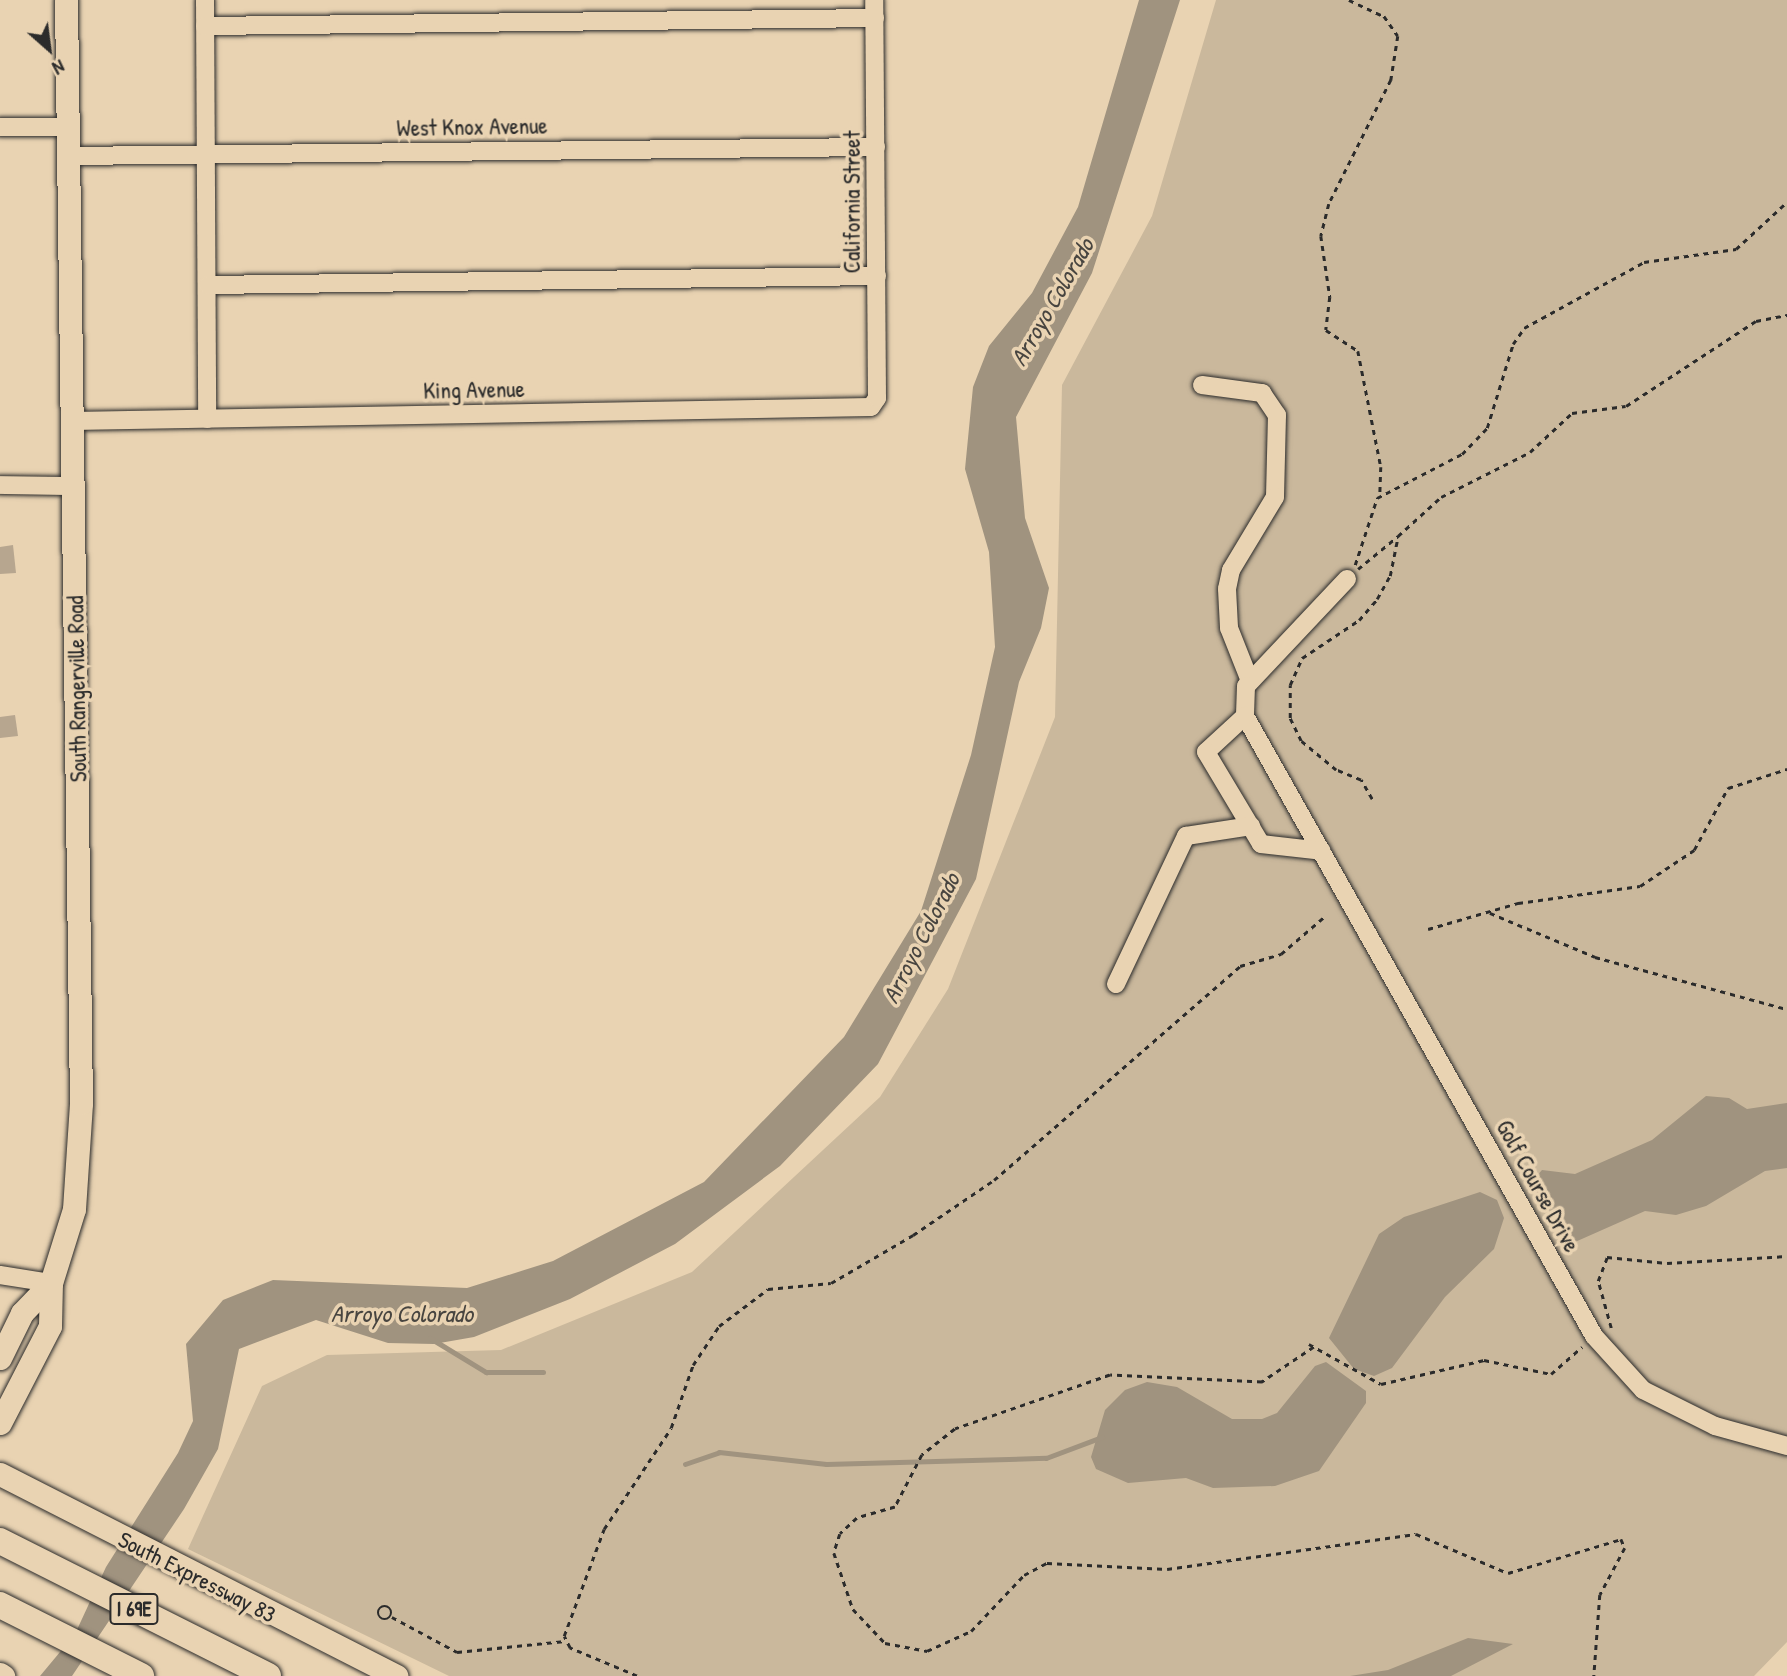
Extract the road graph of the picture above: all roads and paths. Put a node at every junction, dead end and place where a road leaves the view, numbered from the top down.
1 (66, 0) edge
2 (205, 0) edge
3 (1349, 0) edge
4 (874, 9) edge
5 (205, 26) junction
6 (0, 127) edge
7 (68, 127) junction
8 (876, 147) junction
9 (204, 154) junction
10 (69, 156) junction
11 (1787, 202) edge
12 (877, 276) junction
13 (208, 285) junction
14 (1787, 315) edge
15 (1202, 385) dead end
16 (873, 403) joint
17 (207, 419) junction
18 (72, 421) junction
19 (0, 485) edge
20 (73, 486) junction
21 (1380, 495) junction
22 (1398, 536) junction
23 (1347, 579) dead end
24 (1250, 681) junction
25 (1245, 716) junction
26 (1787, 769) edge
27 (1372, 799) dead end
28 (1251, 826) junction
29 (1324, 857) junction
30 (1490, 913) junction
31 (1325, 916) dead end
32 (1428, 929) dead end
33 (1116, 984) dead end
34 (1787, 1009) edge
35 (1787, 1256) edge
36 (0, 1275) edge
37 (51, 1283) junction
38 (1596, 1338) junction
39 (1309, 1344) dead end
40 (1314, 1347) junction
41 (2, 1350) edge
42 (0, 1423) edge
43 (1787, 1446) edge
44 (0, 1474) edge
45 (0, 1541) edge
46 (0, 1605) edge
47 (392, 1617) junction
48 (565, 1641) junction
49 (141, 1676) edge
50 (268, 1676) edge
51 (396, 1676) edge
52 (637, 1676) edge
53 (1594, 1676) edge

1 - 7 main road, South Rangerville Road
2 - 5 street
3 - 21 path
4 - 5 street
4 - 8 street, California Street
5 - 9 street
6 - 7 street
7 - 10 main road, South Rangerville Road
8 - 9 street, West Knox Avenue
8 - 12 street, California Street
9 - 10 street, West Knox Avenue
9 - 13 street
10 - 18 main road, South Rangerville Road
11 - 21 path
12 - 13 street
12 - 16 street, California Street
13 - 17 street
14 - 22 path
15 - 24 street
16 - 17 street, King Avenue
17 - 18 street, King Avenue
18 - 20 main road, South Rangerville Road
19 - 20 street
20 - 37 main road, South Rangerville Road
21 - 22 path
22 - 27 path
23 - 24 street
24 - 25 street
25 - 28 street
25 - 29 street, Golf Course Drive
26 - 30 path
28 - 29 street
28 - 33 street
29 - 38 street, Golf Course Drive
30 - 32 path
30 - 34 path
31 - 48 path
35 - 38 path
36 - 37 street
37 - 41 main road, South Rangerville Road
37 - 42 main road
38 - 40 path
38 - 43 street, Golf Course Drive
39 - 40 path
40 - 53 path
44 - 51 main road, South Expressway 83
45 - 50 highway, I 69E
46 - 49 highway, I 69E
47 - 47 path
47 - 48 path
48 - 52 path

